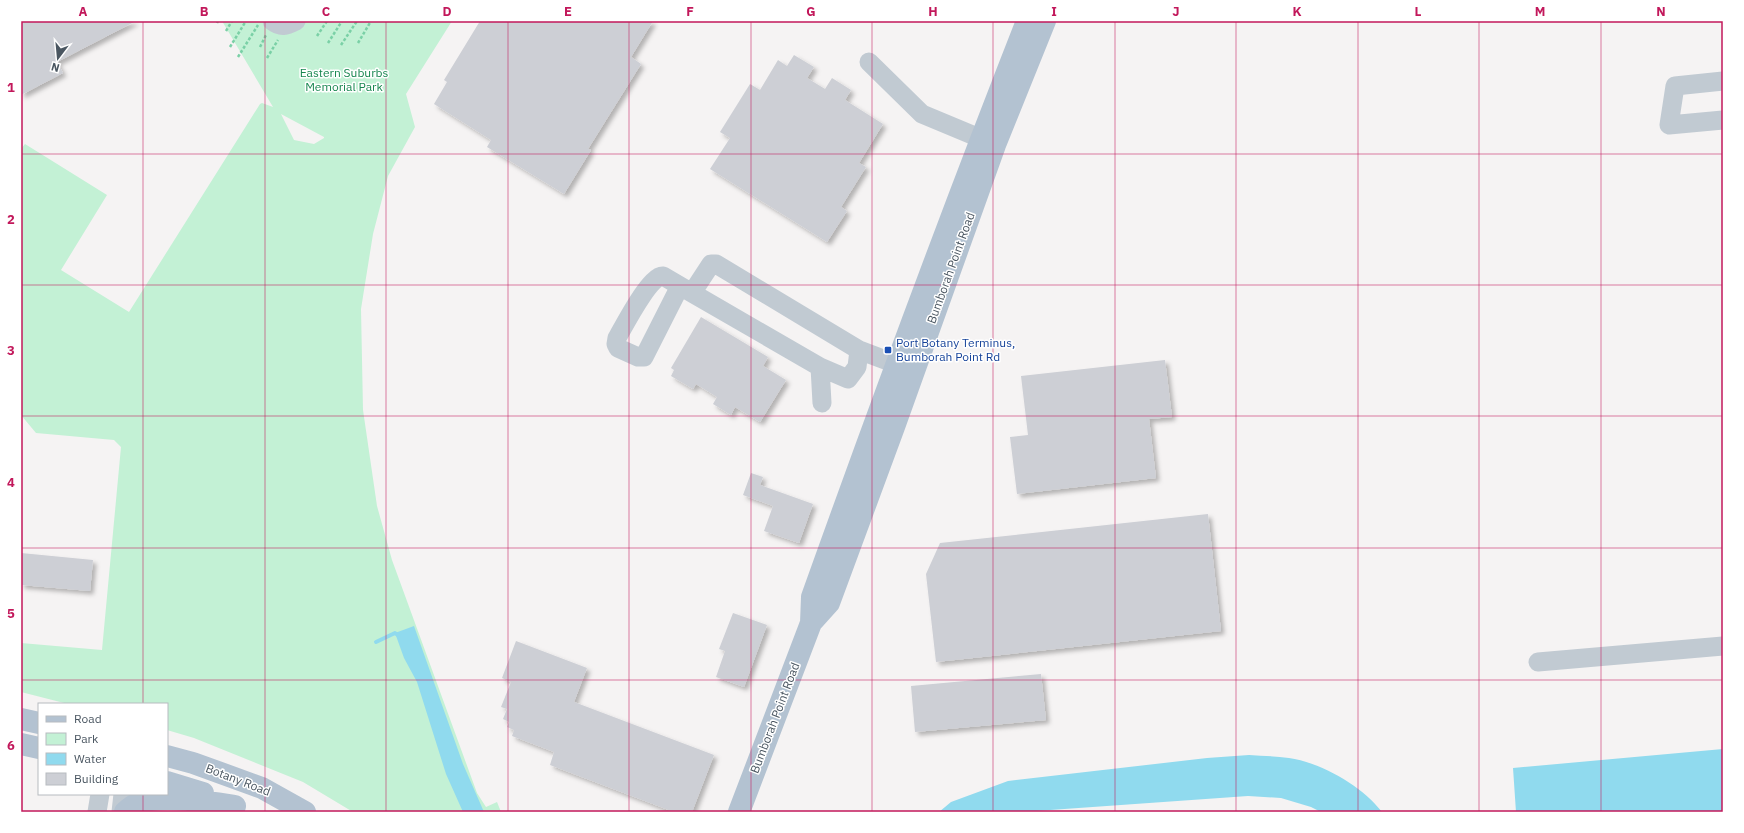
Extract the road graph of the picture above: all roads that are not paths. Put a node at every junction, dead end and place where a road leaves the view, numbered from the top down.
1 (296, 21) edge
2 (1027, 21) edge
3 (1045, 21) edge
4 (271, 25) edge
5 (869, 62) dead end
6 (1723, 81) edge
7 (1723, 120) edge
8 (988, 142) junction
9 (859, 350) junction
10 (896, 364) junction
11 (820, 367) junction
12 (822, 403) dead end
13 (885, 424) junction
14 (1723, 646) edge
15 (1538, 662) dead end
16 (21, 719) edge
17 (38, 723) edge
18 (21, 744) edge
19 (38, 748) edge
20 (168, 756) edge
21 (168, 782) edge
22 (100, 795) edge
23 (123, 795) edge
24 (242, 809) edge
25 (97, 812) edge
26 (120, 812) edge
27 (125, 812) edge
28 (305, 812) edge
29 (740, 812) edge

1 - 4 street
2 - 8 main road, Bumborah Point Road
3 - 8 main road, Bumborah Point Road
5 - 8 street
6 - 7 street
8 - 10 main road, Bumborah Point Road
8 - 13 main road, Bumborah Point Road
9 - 10 street
9 - 11 street
9 - 11 street
10 - 13 main road, Bumborah Point Road
11 - 12 street
13 - 29 main road, Bumborah Point Road
14 - 15 street
16 - 17 main road
18 - 19 main road
20 - 28 main road, Botany Road
21 - 24 main road, Botany Road
22 - 25 street
23 - 26 street
24 - 27 main road

